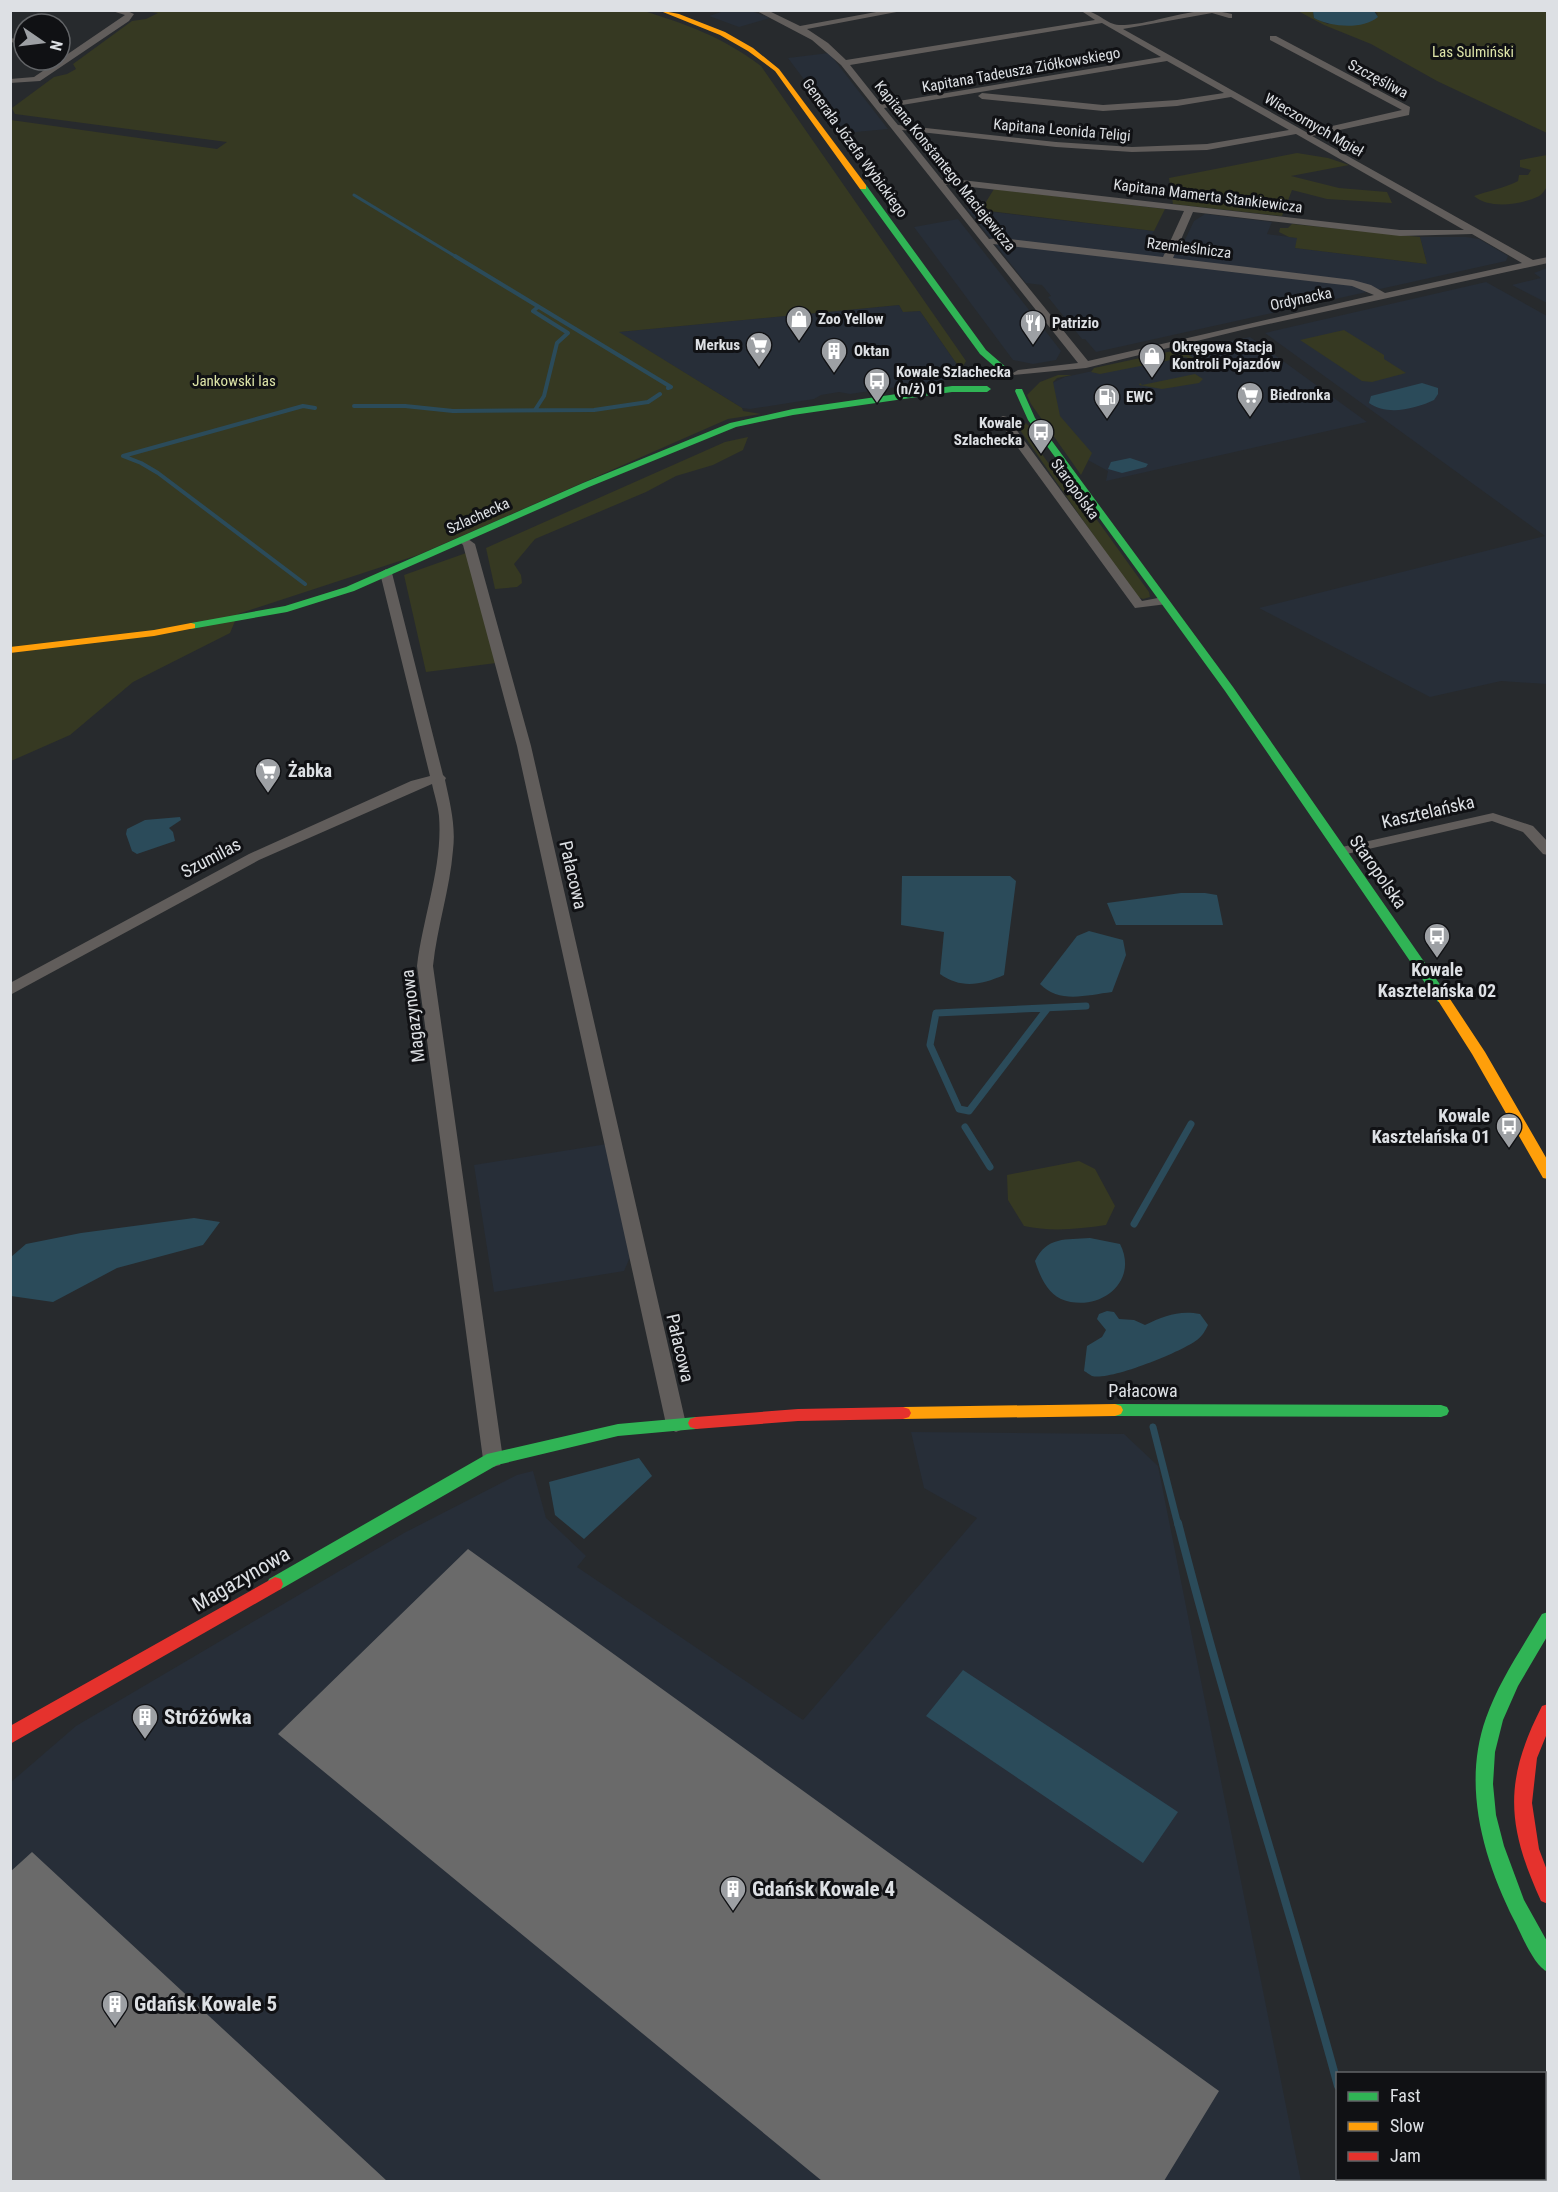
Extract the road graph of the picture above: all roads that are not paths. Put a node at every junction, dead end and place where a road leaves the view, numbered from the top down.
1 (113, 10) edge
2 (661, 10) edge
3 (759, 10) edge
4 (903, 10) edge
5 (1084, 10) edge
6 (1229, 16) dead end
7 (1102, 21) junction
8 (801, 28) junction
9 (1116, 28) junction
10 (1273, 38) dead end
11 (72, 47) edge
12 (83, 48) junction
13 (1168, 58) junction
14 (844, 63) junction
15 (10, 81) edge
16 (973, 92) junction
17 (1232, 93) junction
18 (879, 107) junction
19 (895, 128) junction
20 (1301, 133) junction
21 (939, 183) junction
22 (1190, 209) junction
23 (1473, 231) junction
24 (987, 242) junction
25 (1167, 260) junction
26 (1548, 260) edge
27 (1532, 264) junction
28 (1384, 296) junction
29 (983, 352) junction
30 (1086, 365) junction
31 (1017, 379) junction
32 (984, 380) junction
33 (1003, 392) junction
34 (1031, 418) junction
35 (1003, 419) dead end
36 (1013, 431) junction
37 (464, 540) junction
38 (386, 573) junction
39 (1163, 601) junction
40 (10, 650) edge
41 (439, 778) junction
42 (1342, 851) junction
43 (1548, 851) edge
44 (10, 990) edge
45 (1548, 1174) edge
46 (1441, 1411) dead end
47 (676, 1424) junction
48 (493, 1459) junction
49 (1548, 1619) edge
50 (1548, 1712) edge
51 (10, 1736) edge
52 (1548, 1894) edge
53 (1548, 1964) edge

1 - 12 street
2 - 29 main road, Generała Józefa Wybickiego
3 - 8 street, Kapitana Konstantego Maciejewicza
4 - 8 street
5 - 7 street, Wieczornych Mgieł
6 - 9 street
7 - 9 street, Wieczornych Mgieł
7 - 14 street
8 - 14 street, Kapitana Konstantego Maciejewicza
9 - 13 street, Wieczornych Mgieł
10 - 20 street, Szczęśliwa
11 - 12 street
12 - 15 street
13 - 16 street, Kapitana Tadeusza Ziółkowskiego
13 - 17 street, Wieczornych Mgieł
14 - 18 street, Kapitana Konstantego Maciejewicza
16 - 17 street
16 - 18 street, Kapitana Tadeusza Ziółkowskiego
17 - 20 street, Wieczornych Mgieł
18 - 19 street, Kapitana Konstantego Maciejewicza
19 - 20 street, Kapitana Leonida Teligi
19 - 21 street, Kapitana Konstantego Maciejewicza
20 - 23 street, Wieczornych Mgieł
21 - 22 street, Kapitana Mamerta Stankiewicza
21 - 24 street, Kapitana Konstantego Maciejewicza
22 - 23 street, Kapitana Mamerta Stankiewicza
22 - 25 street
23 - 27 street, Wieczornych Mgieł
24 - 25 street, Rzemieślnicza
24 - 30 street, Kapitana Konstantego Maciejewicza
25 - 28 street, Rzemieślnicza
26 - 27 street, Ordynacka
27 - 28 street, Ordynacka
28 - 30 street, Ordynacka
29 - 31 main road, Generała Józefa Wybickiego
29 - 32 main road, Generała Józefa Wybickiego
30 - 31 street, Ordynacka
31 - 32 main road, Szlachecka
31 - 33 main road
31 - 34 main road, Staropolska
32 - 33 main road
32 - 37 main road, Szlachecka
33 - 34 main road, Staropolska
34 - 36 street
34 - 39 main road, Staropolska
35 - 36 street, Staropolska
36 - 39 street, Staropolska
37 - 38 main road, Szlachecka
37 - 47 street, Pałacowa
38 - 40 main road, Szlachecka
38 - 41 street, Magazynowa
39 - 42 main road, Staropolska
41 - 44 street, Szumilas
41 - 48 street, Magazynowa
42 - 43 street, Kasztelańska
42 - 45 main road, Staropolska
46 - 47 main road, Pałacowa
47 - 48 main road, Magazynowa
48 - 51 main road, Magazynowa
49 - 53 main road
50 - 52 main road

